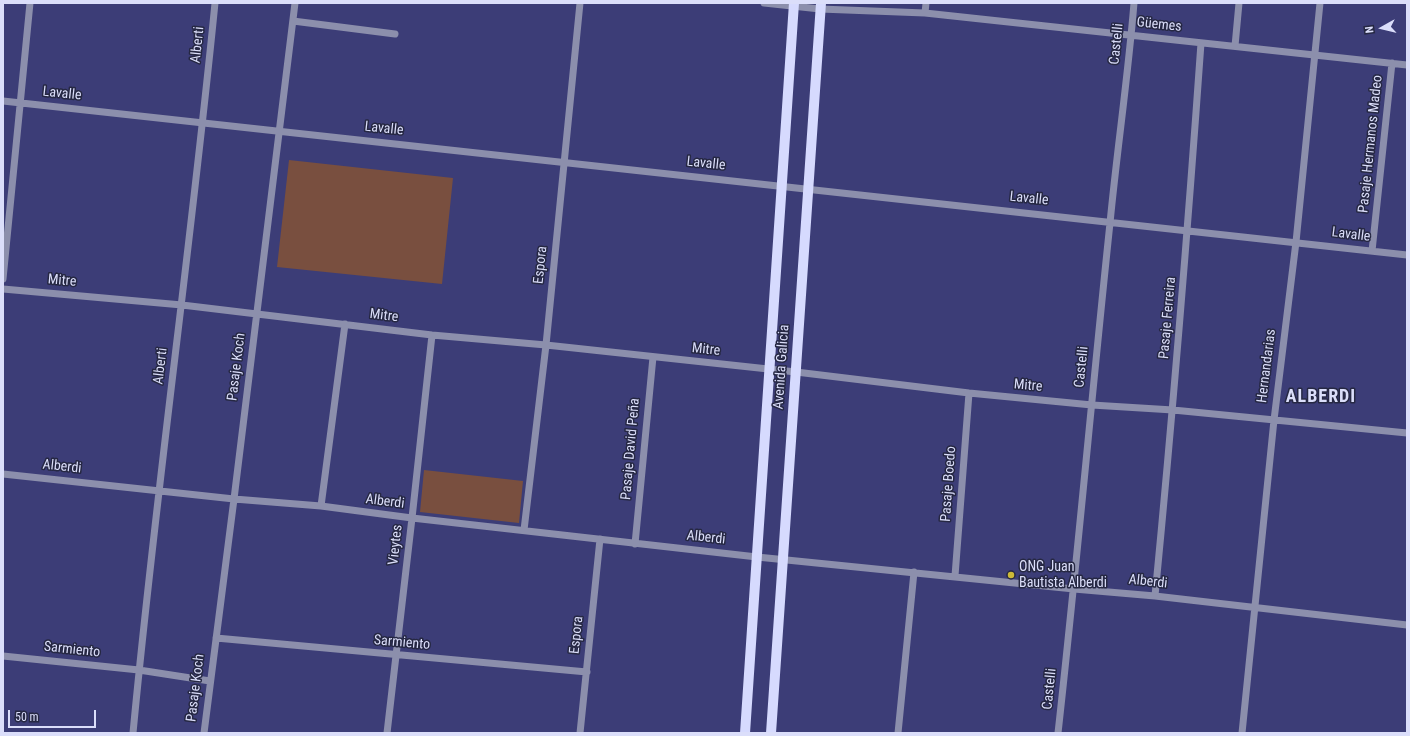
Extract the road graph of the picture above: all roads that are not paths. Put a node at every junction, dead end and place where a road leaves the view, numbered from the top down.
1 (30, 3) edge
2 (215, 3) edge
3 (295, 3) edge
4 (580, 3) edge
5 (764, 3) edge
6 (926, 3) edge
7 (1134, 3) edge
8 (1239, 3) edge
9 (1320, 3) edge
10 (794, 5) edge
11 (821, 6) edge
12 (925, 13) junction
13 (293, 21) junction
14 (395, 34) dead end
15 (1132, 35) junction
16 (1201, 43) junction
17 (1235, 46) junction
18 (1315, 55) junction
19 (1392, 63) junction
20 (1407, 65) edge
21 (3, 101) edge
22 (20, 102) junction
23 (203, 122) junction
24 (279, 131) junction
25 (564, 162) junction
26 (781, 186) junction
27 (809, 189) junction
28 (1110, 221) junction
29 (1188, 230) junction
30 (1296, 242) junction
31 (1372, 251) junction
32 (1407, 254) edge
33 (3, 279) edge
34 (3, 289) edge
35 (182, 305) junction
36 (257, 313) junction
37 (345, 324) junction
38 (432, 335) junction
39 (546, 345) junction
40 (653, 357) junction
41 (769, 369) junction
42 (796, 372) junction
43 (969, 393) junction
44 (1092, 405) junction
45 (1173, 410) junction
46 (1274, 420) junction
47 (1407, 433) edge
48 (3, 474) edge
49 (159, 490) junction
50 (234, 499) junction
51 (321, 506) junction
52 (412, 518) junction
53 (524, 530) junction
54 (600, 540) junction
55 (636, 544) junction
56 (757, 557) junction
57 (782, 559) junction
58 (914, 572) junction
59 (955, 576) junction
60 (1074, 589) junction
61 (1155, 596) junction
62 (1254, 608) junction
63 (1407, 625) edge
64 (216, 638) junction
65 (397, 655) junction
66 (3, 656) edge
67 (139, 670) junction
68 (586, 672) junction
69 (210, 681) junction
70 (133, 733) edge
71 (204, 733) edge
72 (387, 733) edge
73 (580, 733) edge
74 (745, 733) edge
75 (771, 733) edge
76 (898, 733) edge
77 (1058, 733) edge
78 (1242, 733) edge

1 - 22 street
2 - 23 street, Alberti
3 - 13 street, Pasaje Koch
4 - 25 street, Espora
5 - 10 street, Güemes
6 - 12 street
7 - 15 street, Castelli
8 - 17 street
9 - 18 street, Hernandarias
10 - 11 street, Güemes
10 - 26 main road, Avenida Galicia
11 - 12 street, Güemes
11 - 27 main road, Avenida Galicia
12 - 15 street, Güemes
13 - 14 street
13 - 24 street, Pasaje Koch
15 - 16 street, Güemes
15 - 28 street, Castelli
16 - 17 street, Güemes
16 - 29 street, Pasaje Ferreira
17 - 18 street, Güemes
18 - 19 street, Güemes
18 - 30 street, Hernandarias
19 - 20 street, Güemes
19 - 31 street, Pasaje Hermanos Madeo
21 - 22 street, Lavalle
22 - 23 street, Lavalle
22 - 33 street
23 - 24 street, Lavalle
23 - 35 street, Alberti
24 - 25 street, Lavalle
24 - 36 street, Pasaje Koch
25 - 26 street, Lavalle
25 - 39 street, Espora
26 - 27 street, Lavalle
26 - 41 main road, Avenida Galicia
27 - 28 street, Lavalle
27 - 42 main road, Avenida Galicia
28 - 29 street, Lavalle
28 - 44 street, Castelli
29 - 30 street, Lavalle
29 - 45 street, Pasaje Ferreira
30 - 31 street, Lavalle
30 - 46 street, Hernandarias
31 - 32 street, Lavalle
34 - 35 street, Mitre
35 - 36 street, Mitre
35 - 49 street, Alberti
36 - 37 street, Mitre
36 - 50 street, Pasaje Koch
37 - 38 street, Mitre
37 - 51 street
38 - 39 street, Mitre
38 - 52 street, Vieytes
39 - 40 street, Mitre
39 - 53 street, Espora
40 - 41 street, Mitre
40 - 55 street, Pasaje David Peña
41 - 42 street, Mitre
41 - 56 main road, Avenida Galicia
42 - 43 street, Mitre
42 - 57 main road, Avenida Galicia
43 - 44 street, Mitre
43 - 59 street, Pasaje Boedo
44 - 45 street, Mitre
44 - 60 street, Castelli
45 - 46 street, Mitre
45 - 61 street, Pasaje Ferreira
46 - 47 street, Mitre
46 - 62 street, Hernandarias
48 - 49 street, Alberdi
49 - 50 street, Alberdi
49 - 67 street, Alberti
50 - 51 street, Alberdi
50 - 64 street, Pasaje Koch
51 - 52 street, Alberdi
52 - 53 street, Alberdi
52 - 65 street, Vieytes
53 - 54 street, Alberdi
54 - 55 street, Alberdi
54 - 68 street, Espora
55 - 56 street, Alberdi
56 - 57 street, Alberdi
56 - 74 main road, Avenida Galicia
57 - 58 street, Alberdi
57 - 75 main road, Avenida Galicia
58 - 59 street, Alberdi
58 - 76 street
59 - 60 street, Alberdi
60 - 61 street, Alberdi
60 - 77 street, Castelli
61 - 62 street, Alberdi
62 - 63 street, Alberdi
62 - 78 street, Hernandarias
64 - 65 street, Sarmiento
64 - 69 street, Pasaje Koch
65 - 68 street, Sarmiento
65 - 72 street, Vieytes
66 - 67 street, Sarmiento
67 - 69 street, Sarmiento
67 - 70 street, Alberti
68 - 73 street, Espora
69 - 71 street, Pasaje Koch

